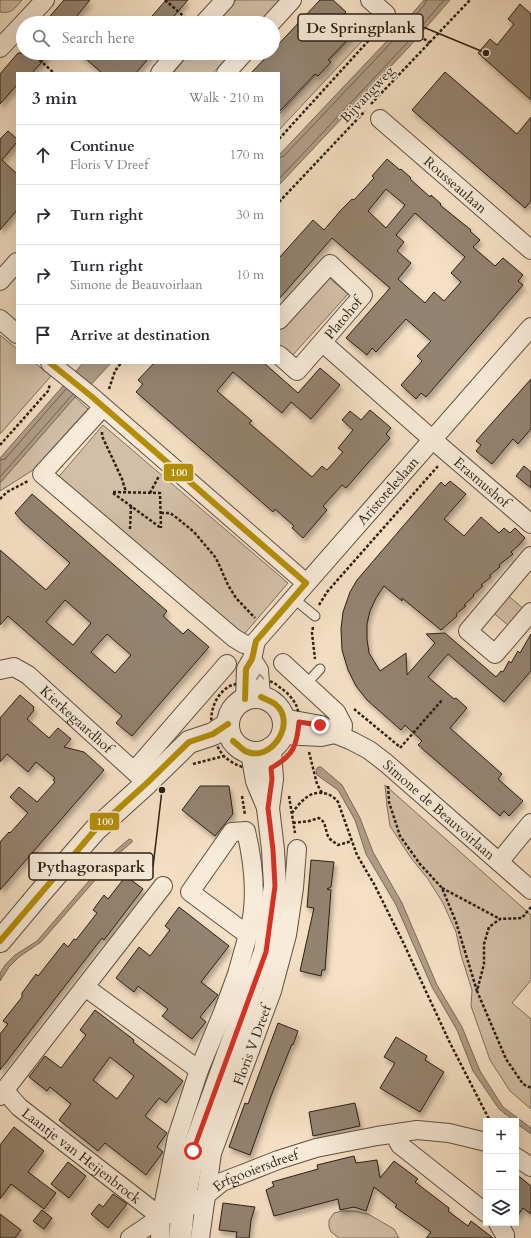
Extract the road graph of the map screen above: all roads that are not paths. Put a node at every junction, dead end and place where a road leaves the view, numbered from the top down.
1 (44, 0) edge
2 (225, 0) edge
3 (292, 0) edge
4 (370, 0) edge
5 (26, 16) edge
6 (210, 16) edge
7 (277, 16) edge
8 (390, 16) road end
9 (16, 25) edge
10 (4, 36) edge
11 (171, 60) edge
12 (238, 60) edge
13 (161, 72) edge
14 (227, 72) edge
15 (380, 119) dead end
16 (531, 250) edge
17 (16, 263) edge
18 (0, 281) edge
19 (0, 319) edge
20 (280, 319) edge
21 (531, 327) edge
22 (16, 333) edge
23 (323, 343) junction
24 (280, 356) edge
25 (52, 365) edge
26 (97, 405) junction
27 (433, 440) junction
28 (531, 524) edge
29 (531, 556) edge
30 (306, 583) junction
31 (293, 598) junction
32 (531, 612) edge
33 (315, 616) road end
34 (253, 652) junction
35 (283, 663) dead end
36 (227, 664) dead end
37 (320, 669) road end
38 (0, 670) edge
39 (306, 684) junction
40 (253, 690) junction
41 (339, 735) junction
42 (223, 736) junction
43 (274, 751) junction
44 (141, 777) junction
45 (531, 823) edge
46 (297, 849) road end
47 (498, 862) junction
48 (163, 886) dead end
49 (531, 890) edge
50 (248, 936) junction
51 (0, 941) edge
52 (85, 987) junction
53 (199, 1070) junction
54 (2, 1093) edge
55 (394, 1134) junction
56 (483, 1141) edge
57 (519, 1159) edge
58 (531, 1167) edge
59 (206, 1196) junction
60 (183, 1208) junction
61 (483, 1211) edge
62 (161, 1217) junction
63 (500, 1226) edge
64 (130, 1238) edge
65 (160, 1238) edge
66 (180, 1238) edge
67 (200, 1238) edge
68 (505, 1238) edge

1 - 5 street
2 - 6 street
3 - 7 street
4 - 8 street
9 - 10 street
11 - 13 street
12 - 14 street
15 - 16 street, Rousseaulaan
17 - 18 street
19 - 22 street
20 - 23 street, Platohof
21 - 27 street, Aristoteleslaan
23 - 24 street, Platohof
23 - 27 street, Platohof
25 - 26 street
26 - 30 street
26 - 34 street
27 - 28 street, Erasmushof
27 - 30 street, Aristoteleslaan
29 - 32 street
30 - 31 street, Aristoteleslaan
31 - 33 lane
31 - 34 street, Aristoteleslaan
34 - 40 street
35 - 39 street
36 - 44 street
37 - 39 lane
38 - 44 street, Kierkegaardhof
39 - 41 street
40 - 42 street
40 - 43 street
41 - 43 street, Simone de Beauvoirlaan
41 - 47 street, Simone de Beauvoirlaan
42 - 43 street
42 - 44 street
43 - 60 street, Floris V Dreef
44 - 51 street
45 - 47 street
46 - 59 street, Floris V Dreef
47 - 49 street, Simone de Beauvoirlaan
48 - 52 street, Laantje van Heijenbrock
50 - 50 street
50 - 53 street
52 - 53 street
52 - 54 street, Laantje van Heijenbrock
53 - 62 street
54 - 62 street, Laantje van Heijenbrock
55 - 56 street, Erfgooiersdreef
55 - 59 street, Erfgooiersdreef
55 - 61 street
57 - 58 street
59 - 60 street, Erfgooiersdreef
59 - 67 street, Floris V Dreef
60 - 62 street, Erfgooiersdreef
60 - 66 street, Floris V Dreef
62 - 64 street, Erfgooiersdreef
62 - 65 street
63 - 68 street

